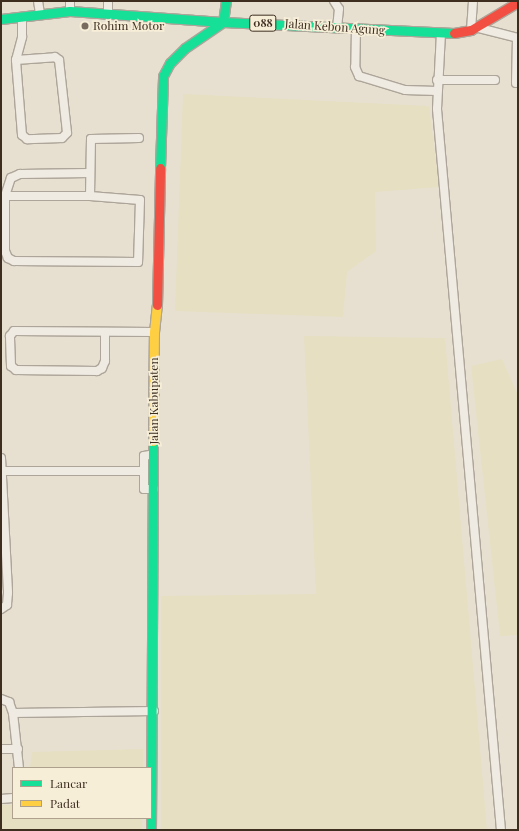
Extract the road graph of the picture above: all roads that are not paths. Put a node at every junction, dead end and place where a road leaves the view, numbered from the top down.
1 (38, 1) edge
2 (70, 1) edge
3 (108, 1) edge
4 (226, 1) edge
5 (334, 1) edge
6 (473, 1) edge
7 (518, 2) edge
8 (70, 11) junction
9 (108, 13) junction
10 (40, 14) junction
11 (22, 17) junction
12 (1, 19) edge
13 (224, 22) junction
14 (337, 27) junction
15 (356, 28) junction
16 (473, 28) junction
17 (440, 33) junction
18 (518, 38) edge
19 (16, 60) junction
20 (437, 80) junction
21 (495, 80) dead end
22 (516, 83) dead end
23 (437, 92) junction
24 (139, 138) dead end
25 (90, 172) junction
26 (3, 196) edge
27 (90, 196) junction
28 (105, 332) junction
29 (154, 332) junction
30 (154, 454) junction
31 (1, 458) edge
32 (144, 471) junction
33 (2, 472) edge
34 (2, 485) edge
35 (154, 489) junction
36 (3, 552) edge
37 (1, 609) edge
38 (1, 699) edge
39 (154, 711) junction
40 (13, 713) junction
41 (1, 749) edge
42 (18, 749) junction
43 (20, 767) edge
44 (152, 790) edge
45 (12, 798) edge
46 (1, 799) edge
47 (151, 819) edge
48 (151, 830) edge
49 (501, 830) edge

1 - 10 street
2 - 8 street
3 - 9 street
4 - 13 main road
5 - 14 street
6 - 16 street
7 - 16 main road, Jalan Kebon Agung / 088
8 - 9 main road, Jalan Kebon Agung / 088
8 - 10 main road, Jalan Kebon Agung / 088
9 - 13 main road, Jalan Kebon Agung / 088
10 - 11 main road, Jalan Kebon Agung / 088
11 - 12 main road, Jalan Kebon Agung / 088
11 - 19 street
13 - 14 main road, Jalan Kebon Agung / 088
13 - 29 main road, Jalan Kabupaten
14 - 15 main road, Jalan Kebon Agung / 088
15 - 17 main road, Jalan Kebon Agung / 088
15 - 23 street
16 - 17 main road, Jalan Kebon Agung / 088
16 - 18 street
17 - 20 street
18 - 22 street
19 - 19 street
20 - 21 street
20 - 23 street
23 - 49 street
24 - 25 street
25 - 26 street
25 - 27 street
26 - 27 street
26 - 27 street
28 - 28 street
28 - 29 street
29 - 30 main road, Jalan Kabupaten
30 - 32 street
30 - 35 main road, Jalan Kabupaten
31 - 33 street
32 - 33 street
32 - 35 street
33 - 34 street
34 - 36 street
35 - 39 main road, Jalan Kabupaten
36 - 37 street
38 - 40 street
39 - 40 street
39 - 44 main road, Jalan Kabupaten
40 - 42 street
41 - 42 street
42 - 43 street
45 - 46 street
47 - 48 main road, Jalan Kabupaten

